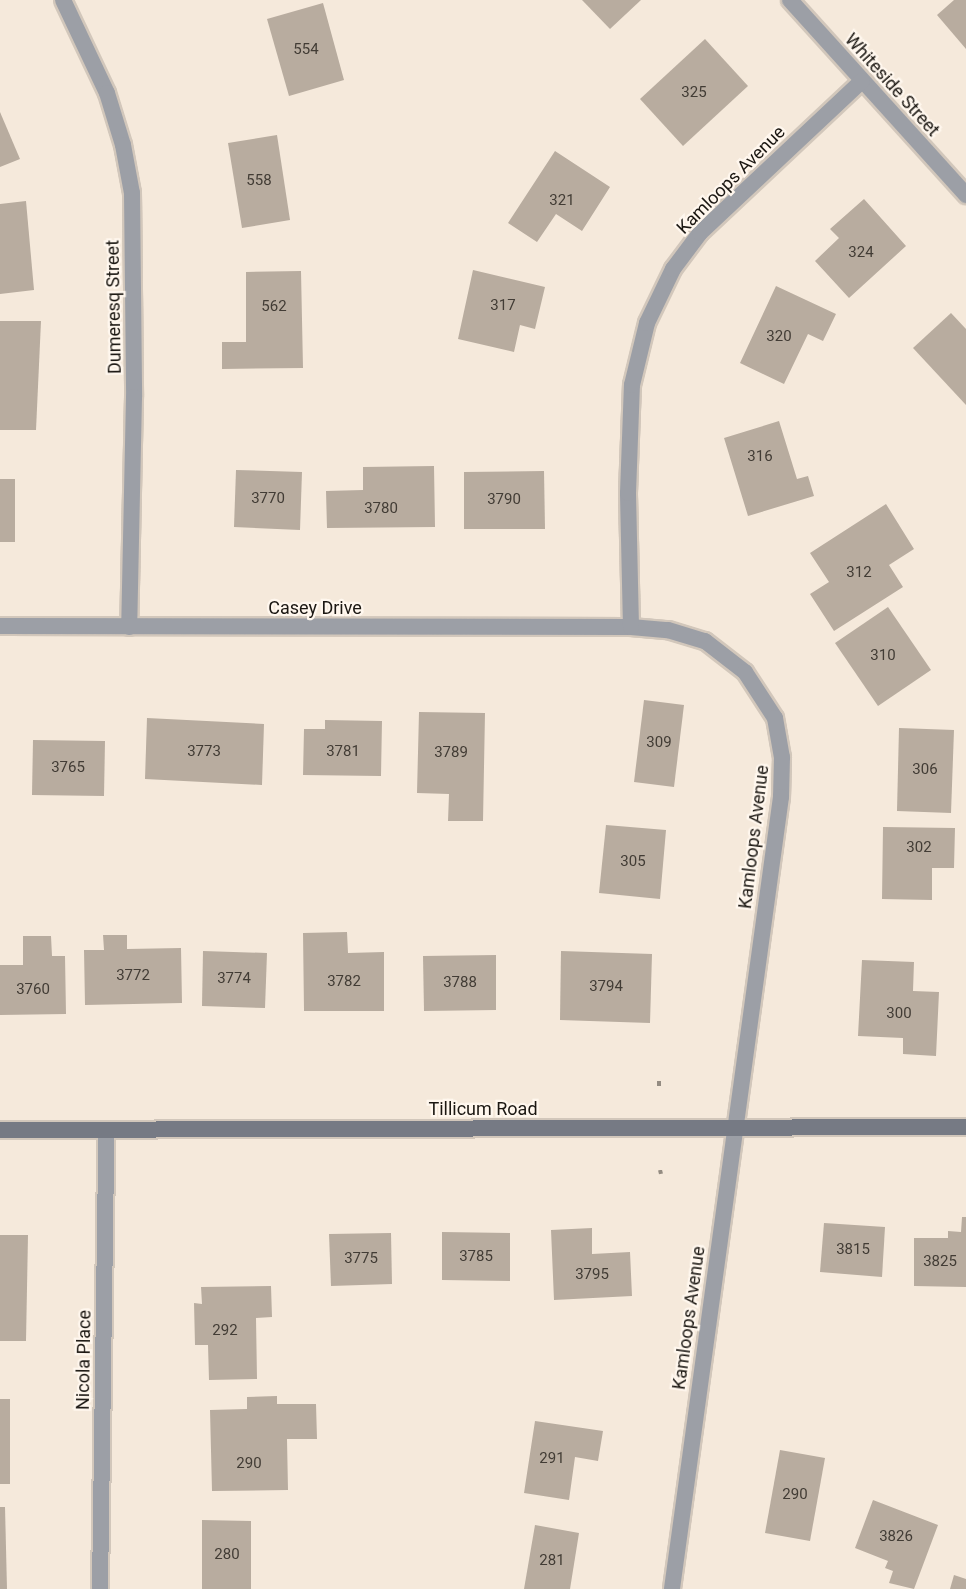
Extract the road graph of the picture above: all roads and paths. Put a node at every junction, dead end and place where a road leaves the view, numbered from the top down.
1 (63, 0) edge
2 (790, 0) edge
3 (862, 81) junction
4 (966, 195) edge
5 (0, 626) edge
6 (129, 627) junction
7 (631, 627) junction
8 (659, 1081) dead end
9 (659, 1088) dead end
10 (966, 1126) edge
11 (734, 1129) junction
12 (0, 1130) edge
13 (106, 1131) junction
14 (100, 1589) edge
15 (672, 1589) edge

1 - 6 street, Dumeresq Street
2 - 3 street, Whiteside Street
3 - 4 street, Whiteside Street
3 - 7 street, Kamloops Avenue
5 - 6 street, Casey Drive
6 - 7 street, Casey Drive
7 - 11 street, Kamloops Avenue
8 - 9 path
10 - 11 main road, Tillicum Road
11 - 13 main road, Tillicum Road
11 - 15 street, Kamloops Avenue
12 - 13 main road, Tillicum Road
13 - 14 street, Nicola Place

